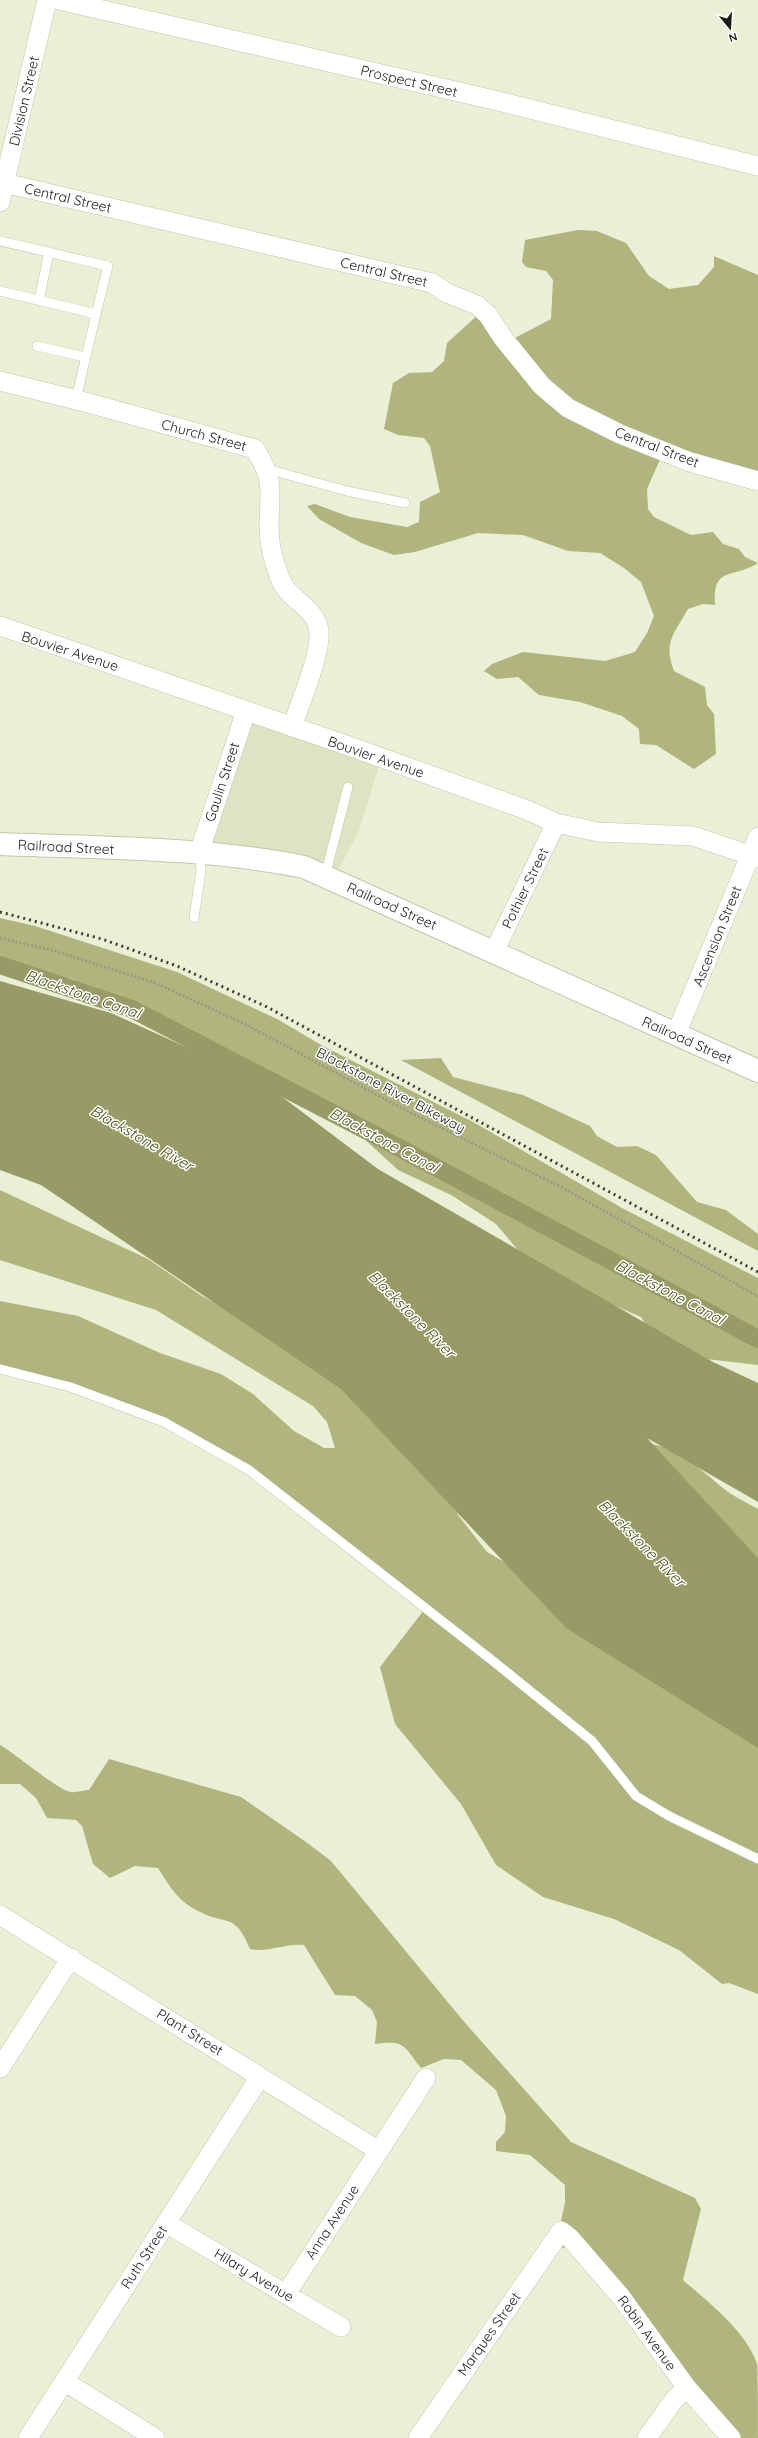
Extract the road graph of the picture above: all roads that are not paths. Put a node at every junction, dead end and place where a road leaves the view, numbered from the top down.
1 (47, 0) edge
2 (59, 0) edge
3 (758, 166) edge
4 (2, 182) edge
5 (0, 202) edge
6 (0, 241) edge
7 (49, 252) junction
8 (0, 291) edge
9 (39, 300) junction
10 (96, 314) junction
11 (37, 346) dead end
12 (85, 357) junction
13 (0, 381) edge
14 (76, 399) junction
15 (267, 469) junction
16 (758, 481) edge
17 (405, 503) dead end
18 (0, 626) edge
19 (246, 712) junction
20 (292, 727) junction
21 (348, 787) dead end
22 (556, 823) junction
23 (758, 837) edge
24 (0, 844) edge
25 (200, 853) junction
26 (754, 856) edge
27 (325, 876) junction
28 (194, 918) dead end
29 (494, 952) junction
30 (676, 1034) junction
31 (758, 1072) edge
32 (0, 1369) edge
33 (758, 1859) edge
34 (0, 1915) edge
35 (71, 1958) junction
36 (0, 2068) edge
37 (260, 2077) junction
38 (426, 2078) dead end
39 (379, 2151) junction
40 (166, 2223) junction
41 (560, 2231) joint
42 (286, 2294) junction
43 (341, 2327) dead end
44 (64, 2381) junction
45 (687, 2388) junction
46 (28, 2438) edge
47 (155, 2438) edge
48 (418, 2438) edge
49 (647, 2438) edge
50 (731, 2438) edge

1 - 4 street, Division Street
2 - 3 street, Prospect Street
4 - 5 street, Division Street
4 - 16 street, Central Street
6 - 7 lane
7 - 9 lane
7 - 10 lane
8 - 9 lane
9 - 10 lane
10 - 12 lane
11 - 12 lane
12 - 14 lane
13 - 14 street, Church Street
14 - 15 street, Church Street
15 - 17 lane
15 - 20 street, Church Street
18 - 19 street, Bouvier Avenue
19 - 20 street, Bouvier Avenue
19 - 25 street, Gaulin Street
20 - 22 street, Bouvier Avenue
21 - 27 lane
22 - 26 street, Bouvier Avenue
22 - 29 street, Pothier Street
23 - 26 street, Ascension Street
24 - 25 street, Railroad Street
25 - 27 street, Railroad Street
25 - 28 lane
26 - 30 street, Ascension Street
27 - 29 street, Railroad Street
29 - 30 street, Railroad Street
30 - 31 street, Railroad Street
32 - 33 lane
34 - 35 street, Plant Street
35 - 36 street
35 - 37 street, Plant Street
37 - 39 street, Plant Street
37 - 40 street, Ruth Street
38 - 39 street, Anna Avenue
39 - 42 street, Anna Avenue
40 - 42 street, Hilary Avenue
40 - 44 street, Ruth Street
41 - 45 street, Robin Avenue
41 - 48 street, Marques Street
42 - 43 street, Hilary Avenue
44 - 46 street, Ruth Street
44 - 47 street
45 - 49 street
45 - 50 street, Robin Avenue

